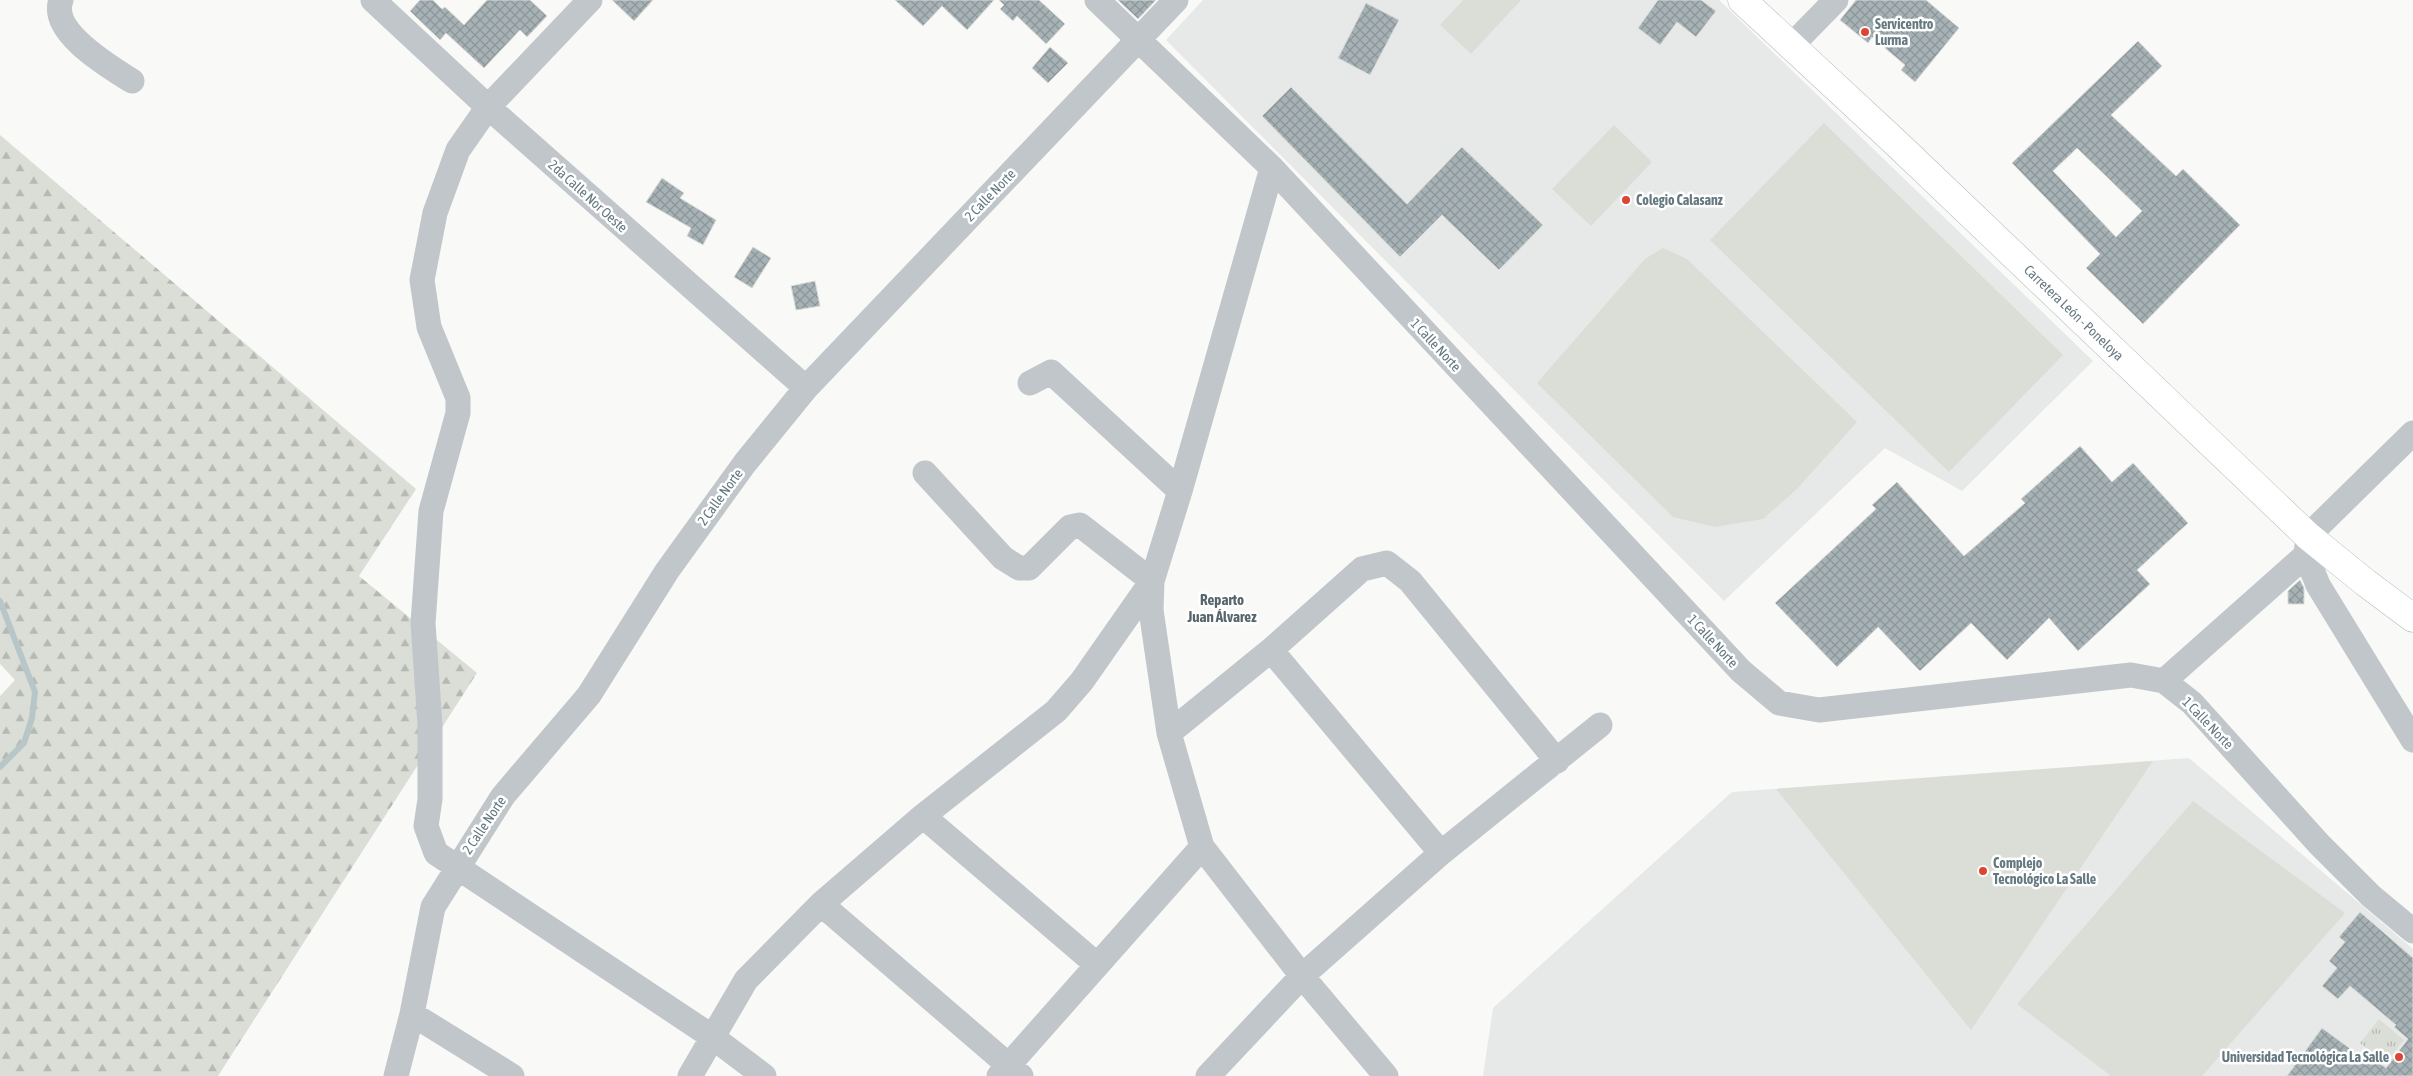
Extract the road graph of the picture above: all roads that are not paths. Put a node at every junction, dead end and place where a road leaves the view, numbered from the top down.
1 (61, 0) edge
2 (374, 0) edge
3 (590, 0) edge
4 (1097, 0) edge
5 (1176, 0) edge
6 (1742, 0) edge
7 (1836, 0) edge
8 (1139, 39) junction
9 (1790, 47) junction
10 (132, 81) dead end
11 (488, 107) junction
12 (1272, 168) junction
13 (1030, 383) dead end
14 (806, 388) junction
15 (2413, 433) edge
16 (925, 473) dead end
17 (1180, 491) junction
18 (2307, 545) junction
19 (1152, 581) junction
20 (2413, 618) edge
21 (1271, 650) junction
22 (2164, 681) junction
23 (1600, 725) dead end
24 (1169, 733) junction
25 (2413, 740) edge
26 (1557, 761) junction
27 (923, 816) junction
28 (1202, 847) junction
29 (1442, 853) junction
30 (457, 865) junction
31 (821, 904) junction
32 (2413, 931) edge
33 (1096, 964) junction
34 (1302, 976) junction
35 (412, 1014) junction
36 (711, 1036) junction
37 (1009, 1072) edge
38 (396, 1076) edge
39 (512, 1076) edge
40 (690, 1076) edge
41 (764, 1076) edge
42 (1208, 1076) edge
43 (1386, 1076) edge

1 - 10 street
2 - 11 street, 2da Calle Nor Oeste
3 - 11 street
4 - 8 street, 1 Calle Norte
5 - 8 street, 2 Calle Norte
6 - 9 main road, Carretera León - Poneloya
7 - 9 street
8 - 12 street, 1 Calle Norte
8 - 14 street, 2 Calle Norte
9 - 18 main road, Carretera León - Poneloya
11 - 14 street, 2da Calle Nor Oeste
11 - 30 street
12 - 17 street
12 - 22 street, 1 Calle Norte
13 - 17 street
14 - 30 street, 2 Calle Norte
15 - 18 street
16 - 19 street
17 - 19 street
18 - 20 main road, Carretera León - Poneloya
18 - 22 street
18 - 25 street
19 - 24 street
19 - 27 street
21 - 24 street
21 - 26 street
21 - 29 street
22 - 32 street, 1 Calle Norte
23 - 26 street
24 - 28 street
26 - 29 street
27 - 31 street
27 - 33 street
28 - 33 street
28 - 34 street
29 - 34 street
30 - 35 street, 2 Calle Norte
30 - 36 street
31 - 36 street
31 - 37 street
33 - 37 street
34 - 42 street
34 - 43 street
35 - 38 street, 2 Calle Norte
35 - 39 street
36 - 40 street
36 - 41 street

